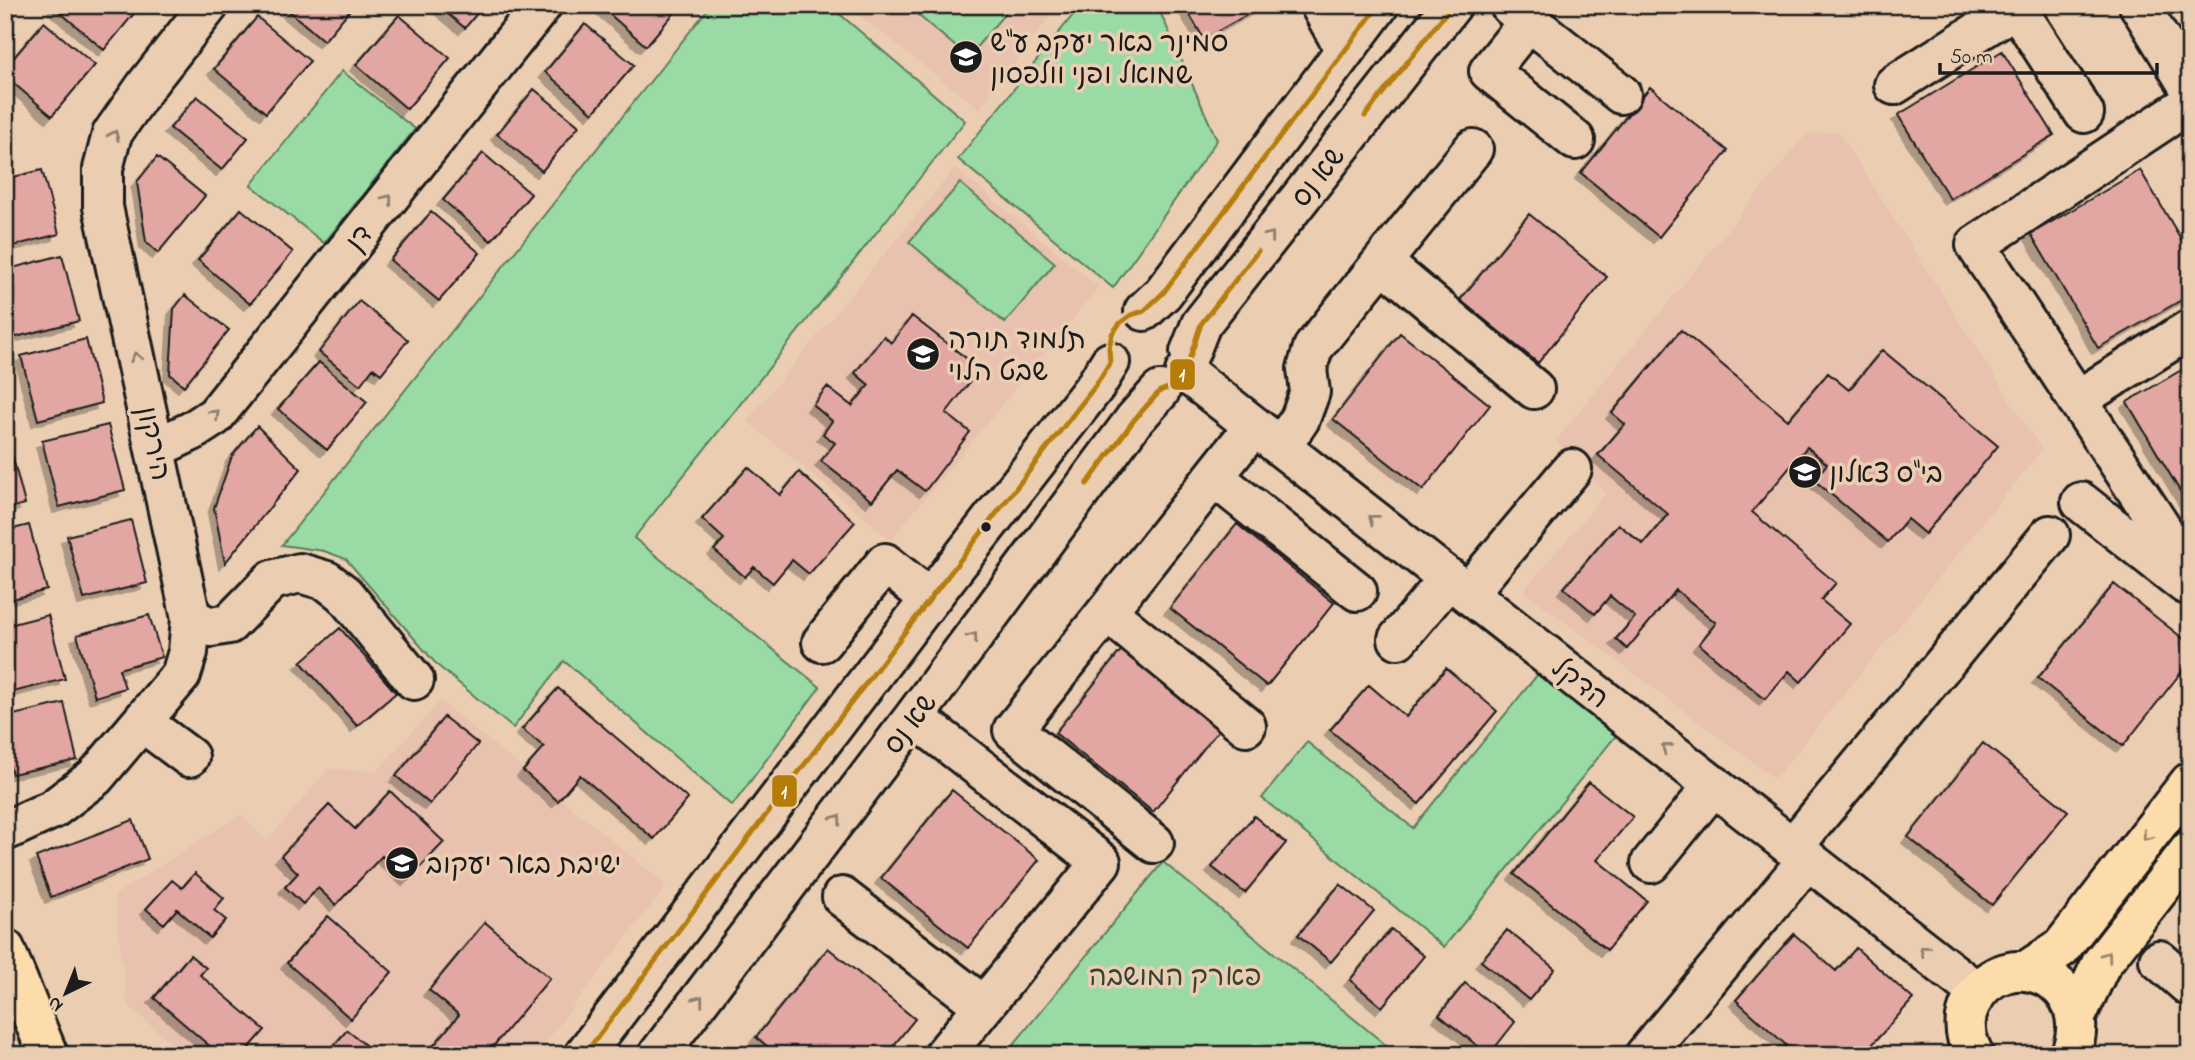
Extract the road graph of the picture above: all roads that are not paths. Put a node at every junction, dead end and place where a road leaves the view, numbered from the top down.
1 (209, 5) edge
2 (542, 5) edge
3 (1320, 5) edge
4 (1379, 5) edge
5 (1452, 5) edge
6 (2139, 5) edge
7 (2018, 6) edge
8 (1519, 13) edge
9 (1345, 50) junction
10 (1894, 85) dead end
11 (2190, 88) edge
12 (1621, 94) dead end
13 (2190, 103) edge
14 (2084, 113) dead end
15 (1575, 140) dead end
16 (1473, 149) dead end
17 (1382, 262) junction
18 (1144, 311) junction
19 (2190, 328) edge
20 (1110, 362) junction
21 (1179, 372) junction
22 (1534, 389) dead end
23 (2077, 400) junction
24 (1267, 437) junction
25 (156, 448) junction
26 (1572, 469) dead end
27 (1214, 477) junction
28 (2081, 502) dead end
29 (2050, 535) dead end
30 (2190, 572) edge
31 (1458, 586) junction
32 (2190, 587) edge
33 (1357, 591) dead end
34 (930, 598) junction
35 (1107, 612) junction
36 (191, 618) junction
37 (1398, 639) dead end
38 (822, 642) dead end
39 (414, 680) dead end
40 (914, 717) junction
41 (142, 722) junction
42 (1246, 726) dead end
43 (189, 757) dead end
44 (2190, 782) edge
45 (1714, 785) junction
46 (5, 831) edge
47 (1154, 843) dead end
48 (2190, 850) edge
49 (1800, 853) junction
50 (1651, 863) dead end
51 (842, 897) dead end
52 (5, 948) edge
53 (2159, 960) dead end
54 (2026, 971) junction
55 (2190, 986) edge
56 (1977, 992) junction
57 (984, 1006) junction
58 (2072, 1045) edge
59 (1967, 1051) edge
60 (48, 1055) edge
61 (584, 1055) edge
62 (658, 1055) edge
63 (944, 1055) edge
64 (1644, 1055) edge

25 -> 1 street, הירקון
25 -> 2 street, דן
3 - 9 street
4 - 9 street, שא נס
21 -> 5 street, שא נס
6 - 11 street
7 - 10 street
7 - 14 street
8 - 12 street
8 - 15 street
9 - 18 street, שא נס
13 - 23 street
16 - 17 street
17 - 22 street
17 - 24 street
18 - 20 street
18 - 21 street
19 - 23 street
20 - 21 street
20 - 34 street, שא נס
21 - 24 street, הדקל
40 -> 21 street, שא נס
23 - 30 street
24 - 27 street
31 -> 24 street, הדקל
25 - 36 street, הירקון
26 - 31 street
27 - 33 street
27 - 35 street
28 - 32 street
29 - 49 street
31 - 37 street
45 -> 31 street, הדקל
34 - 38 street
34 - 61 street, שא נס
35 - 42 street
35 - 47 street
36 - 39 street
36 - 41 street, הירקון
40 - 57 street
62 -> 40 street, שא נס
41 - 43 street
41 - 46 street, הירקון
44 -> 54 main road
45 - 49 street, הדקל
45 - 50 street
58 -> 48 main road
56 -> 49 street, הדקל
49 - 64 street
51 - 57 street
52 - 60 main road
53 - 55 street
54 - 56 main road
54 - 58 main road
56 - 59 main road
57 - 63 street

